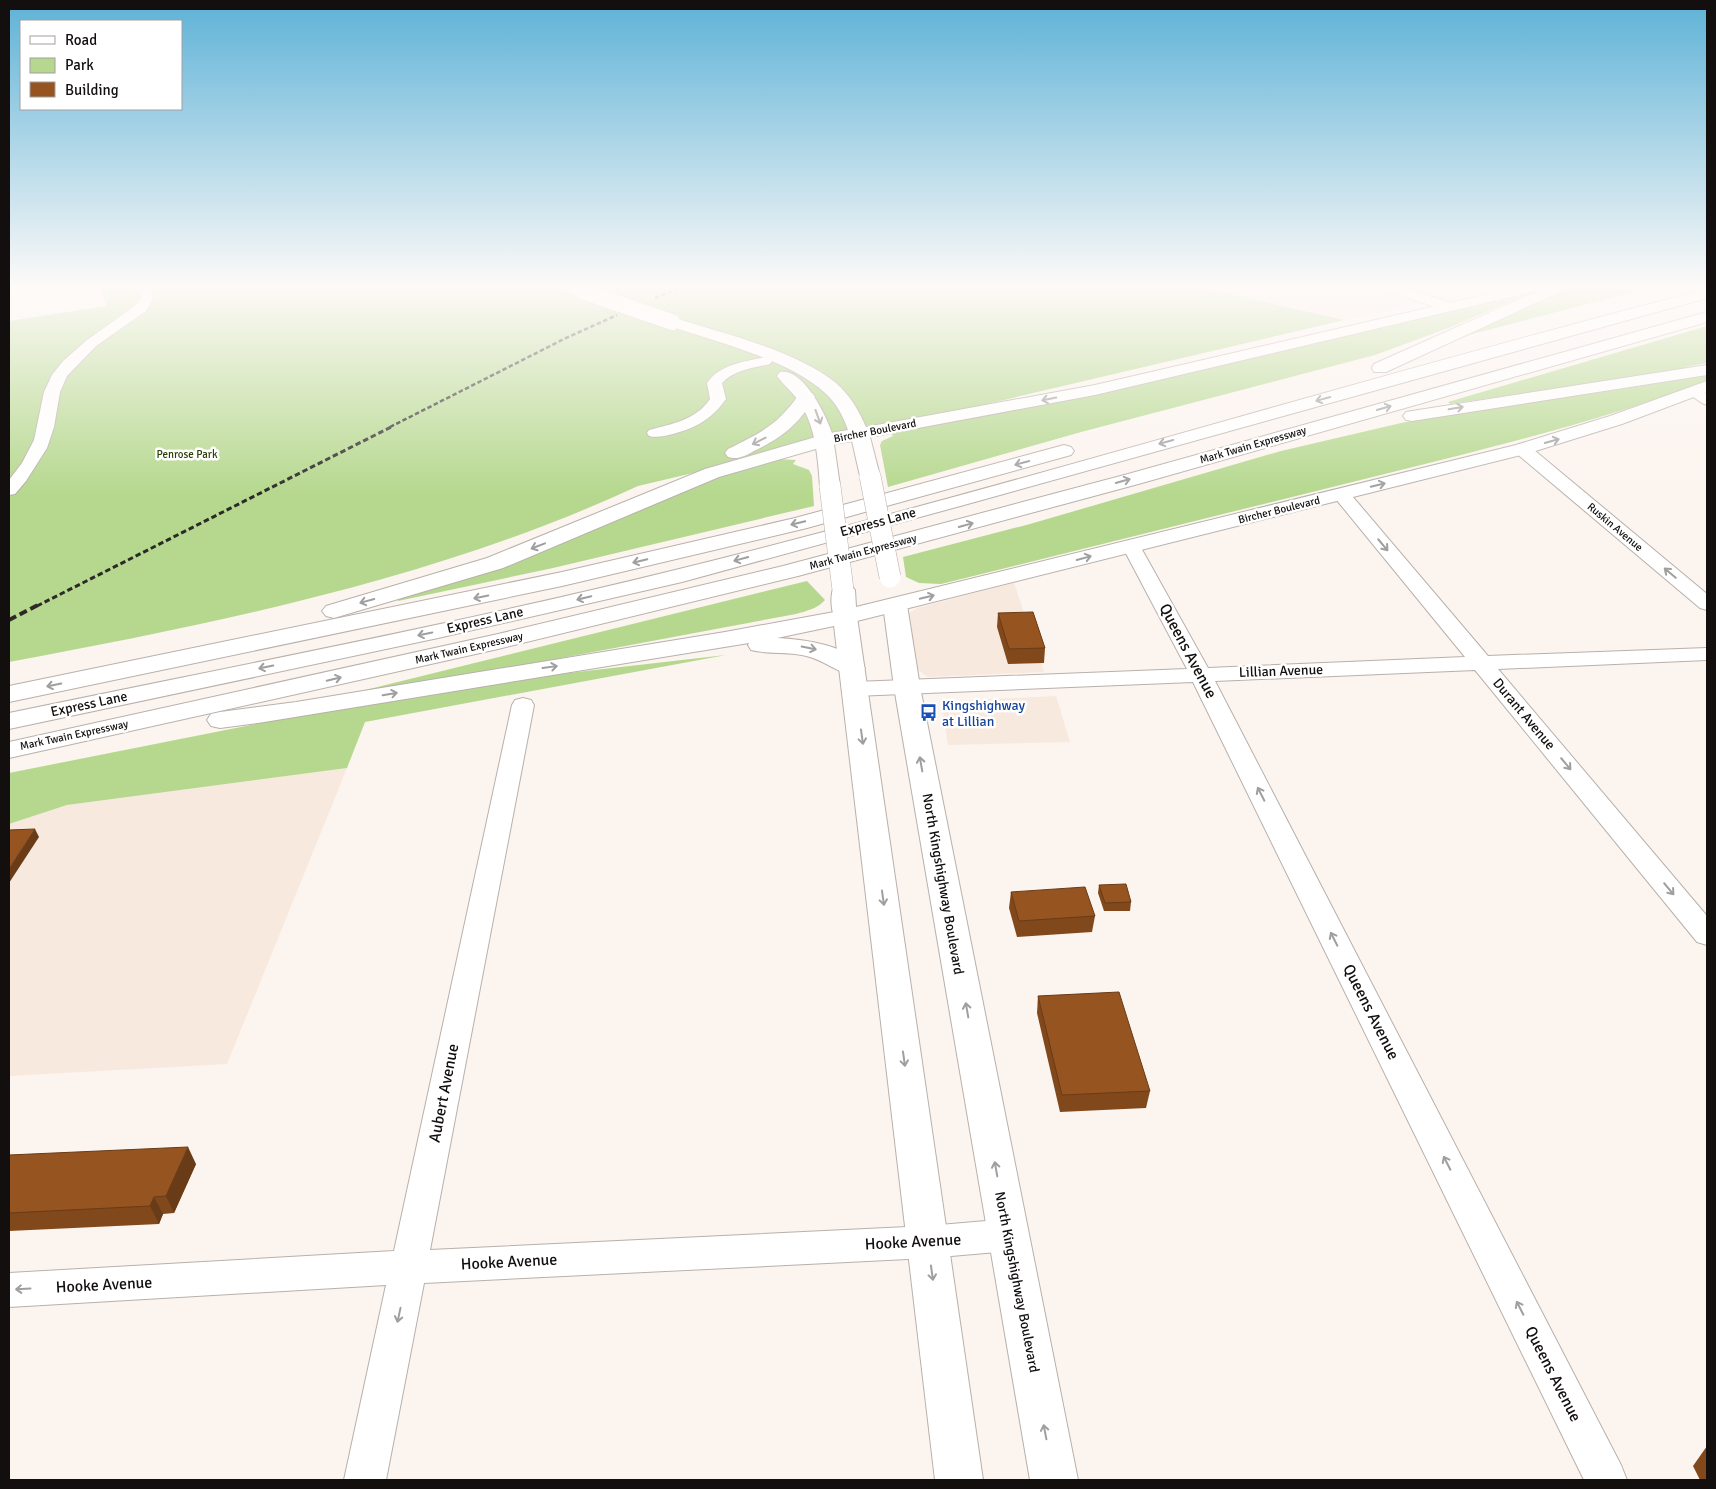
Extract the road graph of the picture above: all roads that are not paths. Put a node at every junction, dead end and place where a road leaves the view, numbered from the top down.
1 (78, 355) edge
2 (759, 355) edge
3 (770, 355) edge
4 (1242, 355) edge
5 (1408, 355) edge
6 (1428, 355) edge
7 (1482, 355) edge
8 (1570, 355) edge
9 (766, 360) junction
10 (1380, 368) junction
11 (1707, 370) edge
12 (1703, 393) edge
13 (1275, 395) dead end
14 (806, 397) junction
15 (842, 400) junction
16 (944, 418) junction
17 (655, 433) dead end
18 (861, 433) junction
19 (826, 440) junction
20 (1253, 445) junction
21 (1078, 448) dead end
22 (1522, 449) junction
23 (9, 490) edge
24 (668, 490) junction
25 (1341, 494) junction
26 (1131, 546) junction
27 (1707, 604) edge
28 (896, 605) junction
29 (845, 617) junction
30 (691, 646) junction
31 (1707, 654) edge
32 (1482, 663) junction
33 (1201, 675) junction
34 (99, 676) junction
35 (854, 678) junction
36 (907, 686) junction
37 (9, 694) edge
38 (522, 705) dead end
39 (9, 721) edge
40 (64, 737) junction
41 (9, 750) edge
42 (1707, 935) edge
43 (1008, 1236) junction
44 (928, 1242) junction
45 (409, 1267) junction
46 (9, 1290) edge
47 (365, 1480) edge
48 (960, 1480) edge
49 (1054, 1480) edge
50 (1606, 1480) edge

1 - 23 street
2 - 9 main road, North Kingshighway Boulevard
3 - 15 main road, North Kingshighway Boulevard
4 -> 16 main road, Bircher Boulevard
5 - 10 main road
6 - 10 main road
7 -> 39 main road, Express Lane
20 -> 8 main road, Mark Twain Expressway
9 - 14 main road, North Kingshighway Boulevard
9 - 17 street
10 - 13 main road
20 -> 11 main road
22 -> 12 main road, Bircher Boulevard
14 -> 19 main road, North Kingshighway Boulevard
14 -> 24 main road
15 - 16 main road
15 - 18 main road, North Kingshighway Boulevard
16 - 18 main road, Bircher Boulevard
18 - 19 main road, Bircher Boulevard
18 - 28 main road, North Kingshighway Boulevard, bridge
19 - 24 main road, Bircher Boulevard
19 - 29 main road, North Kingshighway Boulevard, bridge
40 -> 20 main road, Mark Twain Expressway
21 -> 34 main road
25 -> 22 main road, Bircher Boulevard
27 -> 22 street, Ruskin Avenue
24 -> 34 main road
25 - 26 main road, Bircher Boulevard
25 -> 32 street, Durant Avenue
28 -> 26 main road, Bircher Boulevard
26 - 33 street, Queens Avenue
28 - 29 main road, Bircher Boulevard
28 - 36 main road, North Kingshighway Boulevard
29 - 30 main road, Bircher Boulevard
29 - 35 main road, North Kingshighway Boulevard
30 -> 35 main road
40 -> 30 main road
31 - 32 street, Lillian Avenue
32 - 33 street, Lillian Avenue
32 -> 42 street, Durant Avenue
33 - 36 street, Lillian Avenue
50 -> 33 street, Queens Avenue
34 -> 37 main road
35 - 36 street, Lillian Avenue
35 -> 44 main road, North Kingshighway Boulevard
43 -> 36 main road, North Kingshighway Boulevard
38 - 45 street, Aubert Avenue
40 - 41 main road, Mark Twain Expressway
43 - 44 street, Hooke Avenue
49 -> 43 main road, North Kingshighway Boulevard
44 - 45 street, Hooke Avenue
44 -> 48 main road, North Kingshighway Boulevard
45 -> 46 street, Hooke Avenue
45 -> 47 street, Aubert Avenue

